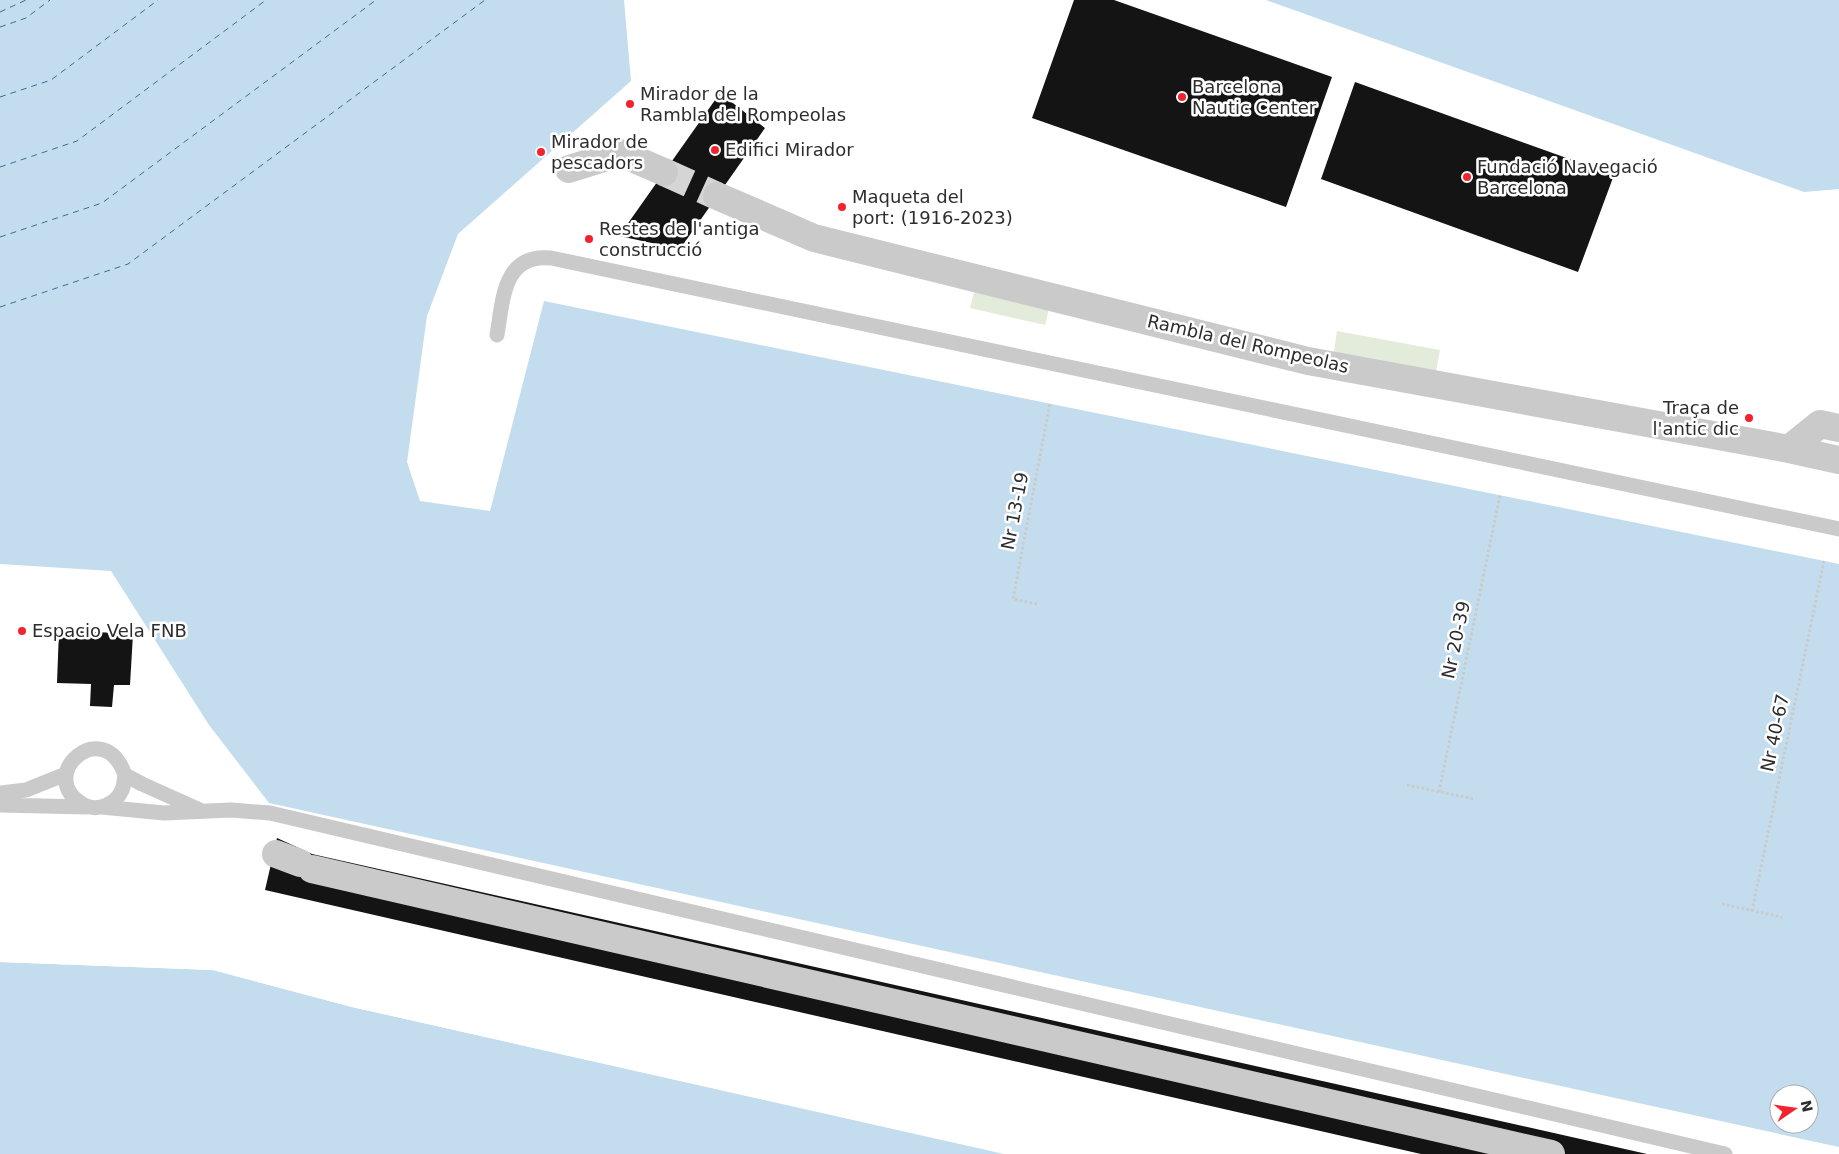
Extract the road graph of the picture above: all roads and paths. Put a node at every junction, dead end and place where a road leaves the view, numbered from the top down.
1 (569, 169) dead end
2 (664, 172) tunnel mouth
3 (717, 196) tunnel mouth
4 (497, 335) dead end
5 (1050, 403) dead end
6 (1839, 428) edge
7 (1790, 449) junction
8 (1839, 460) edge
9 (1500, 495) dead end
10 (1839, 529) edge
11 (1824, 560) dead end
12 (1037, 604) dead end
13 (66, 774) junction
14 (125, 775) junction
15 (1407, 785) dead end
16 (1439, 792) junction
17 (0, 793) edge
18 (1474, 799) dead end
19 (0, 805) edge
20 (95, 807) junction
21 (201, 811) junction
22 (296, 862) dead end
23 (1722, 904) dead end
24 (1752, 911) junction
25 (1782, 917) dead end
26 (1551, 1154) edge
27 (1725, 1154) edge

1 - 2 street
3 - 7 street, Rambla del Rompeolas
4 - 10 lane
5 - 12 path, Nr 13-19
6 - 7 street
7 - 8 street, Rambla del Rompeolas
9 - 16 path, Nr 20-39
11 - 24 path, Nr 40-67
13 - 14 lane
13 - 17 lane
13 - 20 lane
14 - 20 lane
14 - 21 lane
15 - 16 path
16 - 18 path
19 - 20 lane
20 - 21 lane
21 - 27 lane
22 - 26 street
23 - 24 path
24 - 25 path

